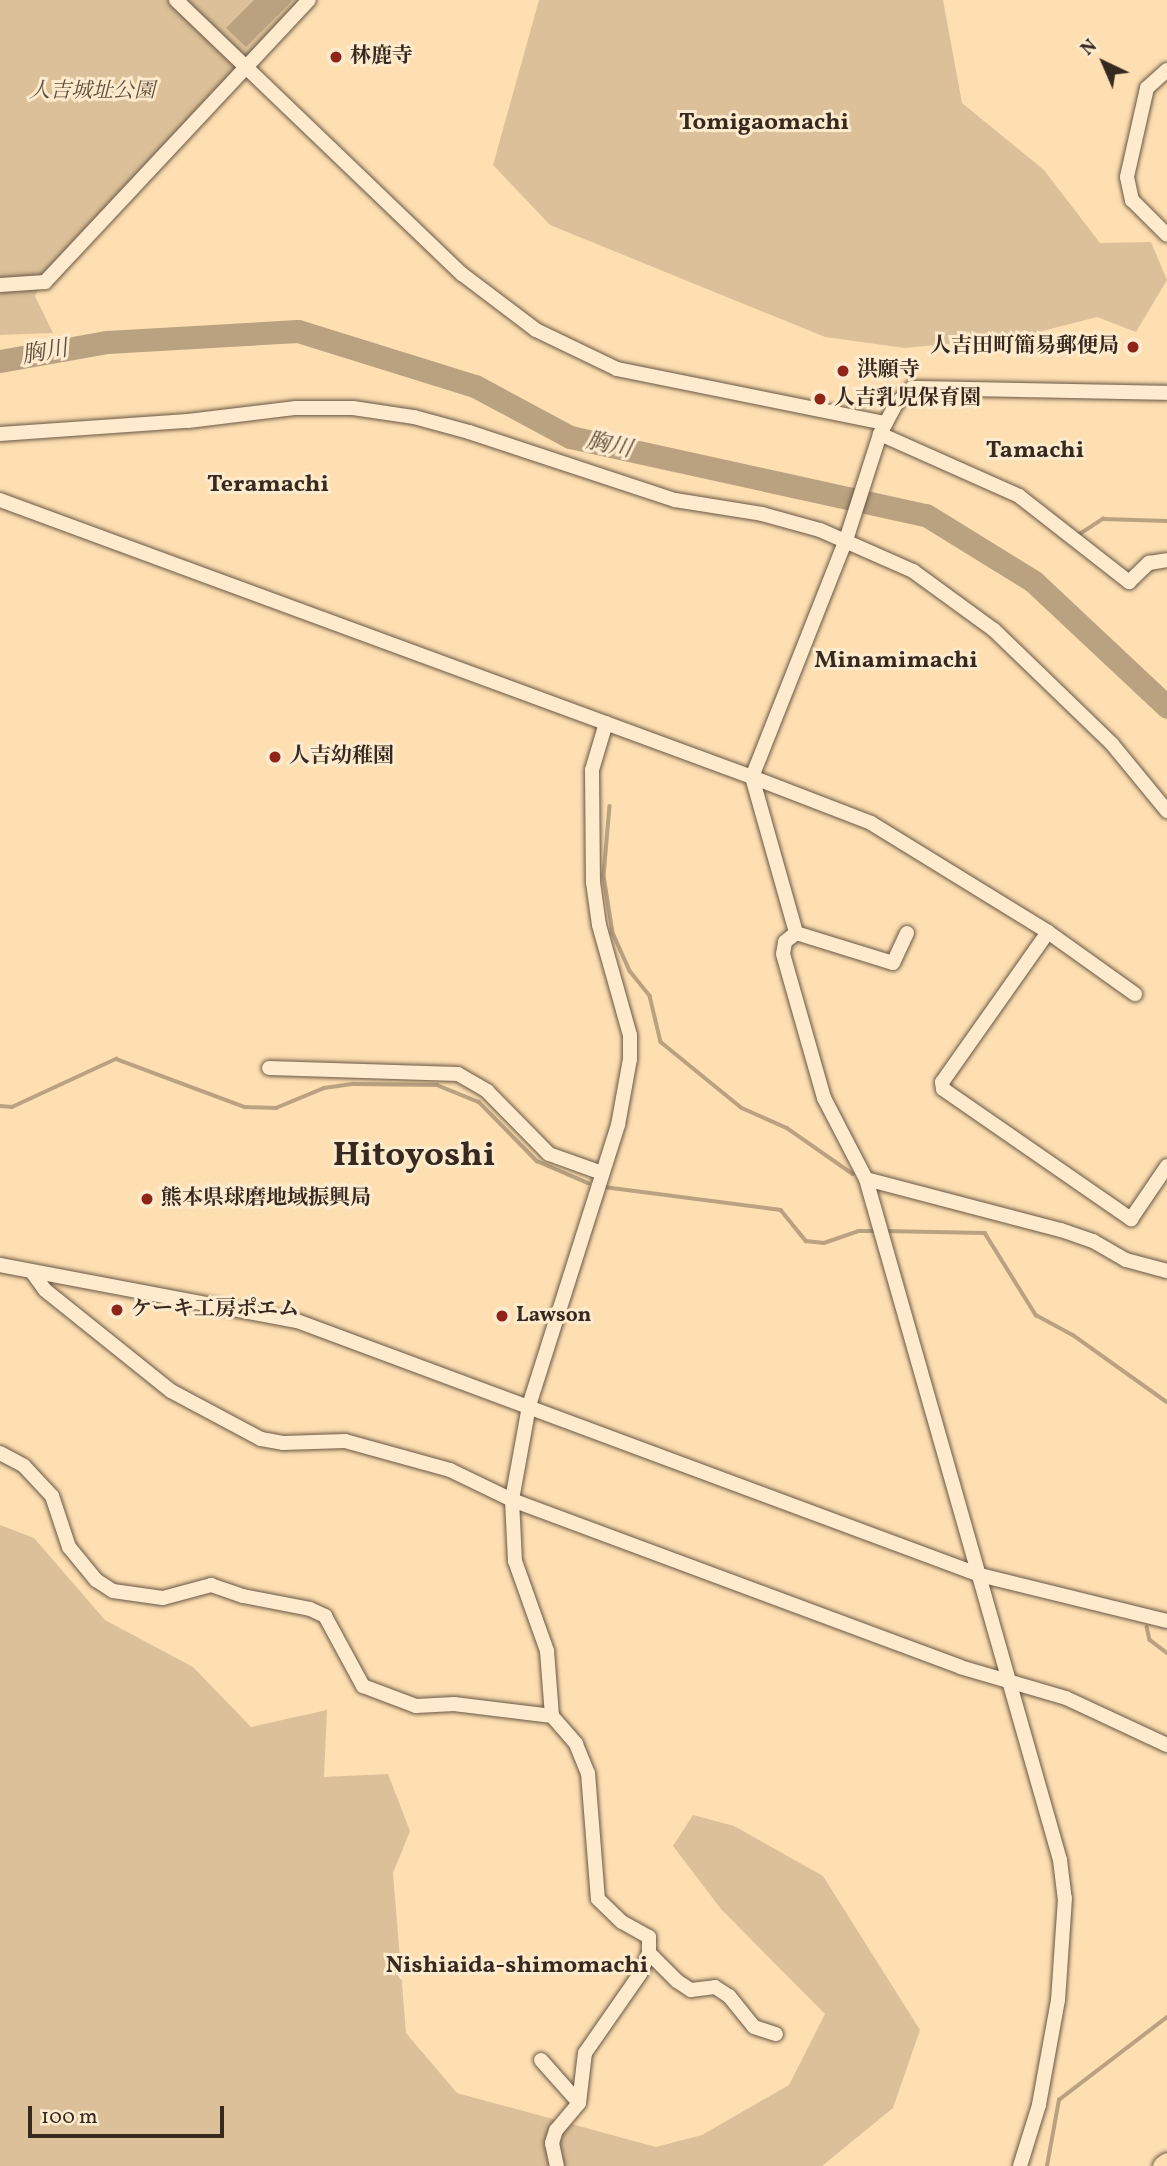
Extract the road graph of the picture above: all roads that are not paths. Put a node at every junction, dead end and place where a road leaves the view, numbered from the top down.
1 (176, 0) edge
2 (298, 3) edge
3 (247, 69) junction
4 (1167, 70) edge
5 (1167, 235) edge
6 (0, 285) edge
7 (1167, 393) edge
8 (883, 428) junction
9 (0, 434) edge
10 (0, 499) edge
11 (847, 535) junction
12 (1167, 560) edge
13 (606, 723) junction
14 (752, 778) junction
15 (1167, 811) edge
16 (1048, 932) junction
17 (796, 933) junction
18 (907, 933) dead end
19 (1135, 994) dead end
20 (270, 1068) dead end
21 (1167, 1167) edge
22 (602, 1173) junction
23 (866, 1178) junction
24 (0, 1265) edge
25 (1167, 1271) edge
26 (32, 1272) junction
27 (529, 1406) junction
28 (0, 1453) edge
29 (512, 1500) junction
30 (980, 1575) junction
31 (1167, 1621) edge
32 (1010, 1679) junction
33 (552, 1716) junction
34 (1167, 1745) edge
35 (649, 1953) junction
36 (776, 2034) dead end
37 (541, 2060) dead end
38 (579, 2103) junction
39 (1167, 2162) edge
40 (557, 2166) edge
41 (1020, 2166) edge
42 (1162, 2166) edge

1 - 3 street
2 - 3 street
3 - 6 street
3 - 8 street
4 - 5 street
7 - 8 street
8 - 11 street
8 - 12 street
9 - 11 street
10 - 13 street
11 - 14 street
11 - 15 street
13 - 14 street
13 - 22 street
14 - 16 street
14 - 17 street
16 - 19 street
16 - 21 street
17 - 18 street
17 - 23 street
20 - 22 street
22 - 27 street
23 - 25 street
23 - 30 street
24 - 26 street
26 - 27 street
26 - 29 street
27 - 29 street
27 - 30 street
28 - 33 street
29 - 32 street
29 - 33 street
30 - 31 street
30 - 32 street
32 - 34 street
32 - 41 street
33 - 35 street
35 - 36 street
35 - 38 street
37 - 38 street
38 - 40 street
39 - 42 highway

